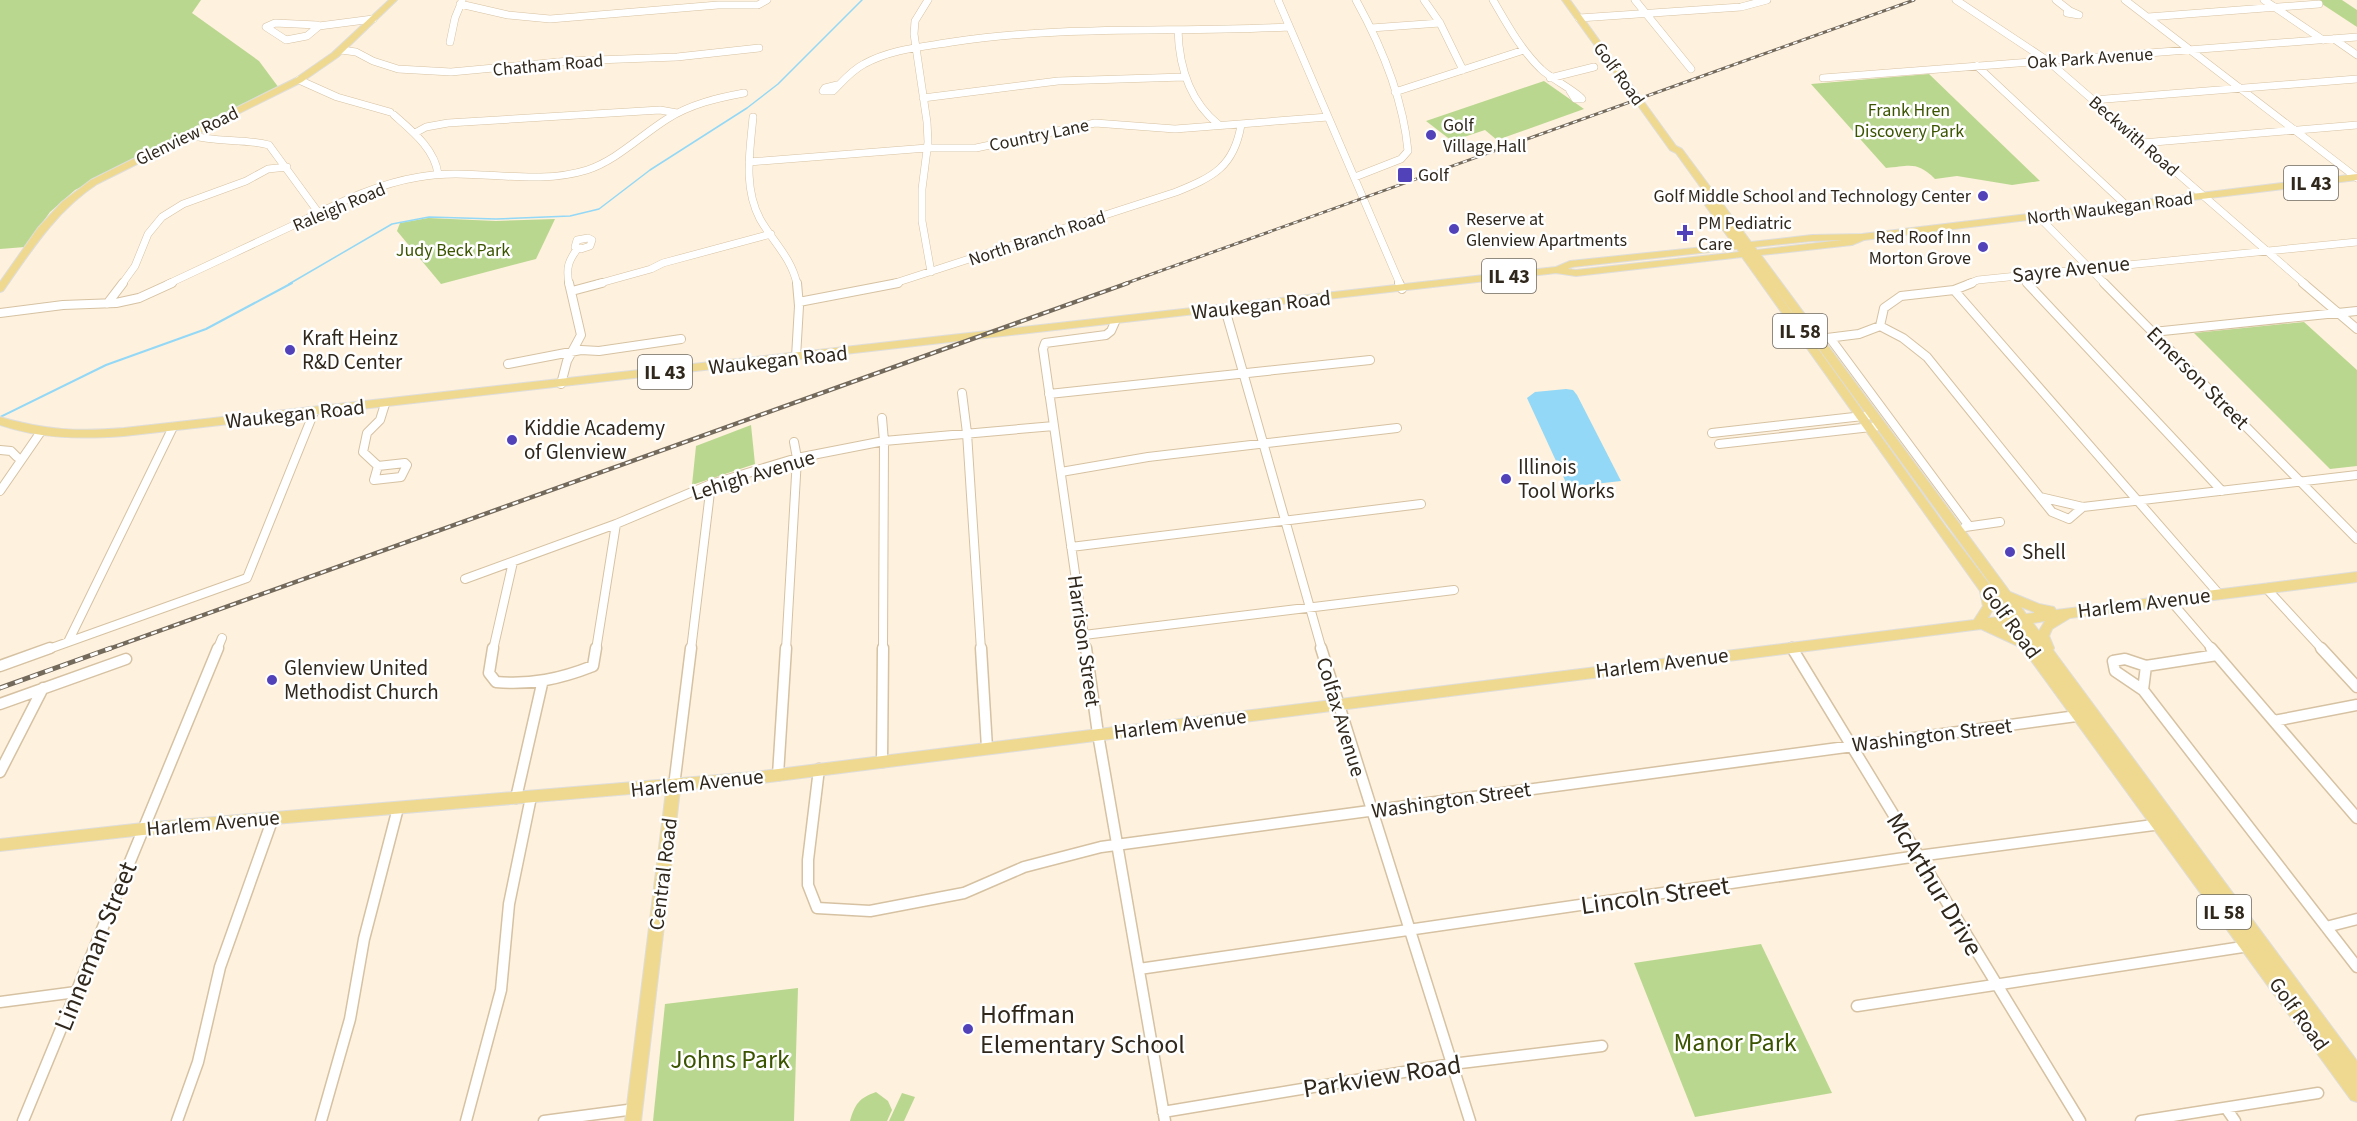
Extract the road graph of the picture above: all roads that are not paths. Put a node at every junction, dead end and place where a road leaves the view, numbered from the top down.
1 (393, 0) edge
2 (928, 0) edge
3 (1278, 0) edge
4 (1356, 0) edge
5 (1424, 0) edge
6 (1493, 0) edge
7 (1566, 0) edge
8 (1635, 0) edge
9 (1701, 0) edge
10 (1767, 0) edge
11 (1956, 0) edge
12 (2056, 0) edge
13 (2125, 0) edge
14 (2264, 0) edge
15 (462, 2) edge
16 (766, 2) edge
17 (2319, 4) dead end
18 (2275, 8) junction
19 (1709, 9) junction
20 (2070, 11) dead end
21 (1645, 13) junction
22 (1579, 18) junction
23 (2148, 18) junction
24 (373, 19) junction
25 (1440, 23) junction
26 (318, 26) junction
27 (1289, 27) junction
28 (1371, 28) junction
29 (1178, 30) junction
30 (2357, 37) edge
31 (2334, 39) junction
32 (2323, 40) junction
33 (450, 42) dead end
34 (759, 48) dead end
35 (915, 49) junction
36 (341, 50) junction
37 (1524, 50) junction
38 (2191, 50) junction
39 (2357, 55) edge
40 (2048, 61) junction
41 (1977, 66) junction
42 (1594, 67) dead end
43 (1691, 69) dead end
44 (1462, 70) junction
45 (1184, 77) junction
46 (1550, 78) junction
47 (1823, 78) dead end
48 (2357, 79) edge
49 (298, 80) junction
50 (837, 85) dead end
51 (2240, 88) junction
52 (1570, 91) dead end
53 (1395, 92) junction
54 (744, 93) dead end
55 (923, 98) junction
56 (2093, 100) junction
57 (678, 113) junction
58 (753, 117) dead end
59 (1328, 117) junction
60 (1219, 125) junction
61 (1241, 125) junction
62 (2357, 125) edge
63 (2296, 130) junction
64 (415, 133) junction
65 (190, 135) junction
66 (2142, 143) junction
67 (927, 148) junction
68 (278, 154) junction
69 (749, 162) junction
70 (287, 167) junction
71 (263, 171) junction
72 (438, 174) junction
73 (1355, 177) junction
74 (2357, 178) edge
75 (2203, 196) junction
76 (2127, 206) junction
77 (318, 212) junction
78 (2038, 216) junction
79 (771, 234) junction
80 (1862, 237) junction
81 (2357, 242) edge
82 (1744, 245) junction
83 (578, 248) dead end
84 (2266, 250) junction
85 (1751, 254) junction
86 (2088, 267) junction
87 (1556, 270) junction
88 (931, 272) junction
89 (2019, 274) junction
90 (0, 289) edge
91 (1402, 289) junction
92 (1954, 290) junction
93 (572, 291) junction
94 (799, 302) junction
95 (107, 304) junction
96 (1225, 309) junction
97 (2357, 311) edge
98 (0, 313) edge
99 (2338, 313) junction
100 (1115, 322) junction
101 (1880, 326) junction
102 (2357, 329) edge
103 (2153, 332) junction
104 (1830, 338) junction
105 (681, 339) dead end
106 (1812, 340) junction
107 (570, 353) junction
108 (796, 357) junction
109 (1370, 360) dead end
110 (508, 364) dead end
111 (1242, 374) junction
112 (561, 384) junction
113 (962, 393) dead end
114 (1050, 394) junction
115 (385, 404) junction
116 (314, 412) junction
117 (882, 418) dead end
118 (0, 421) edge
119 (1870, 421) junction
120 (1054, 426) junction
121 (173, 427) junction
122 (1397, 428) dead end
123 (40, 433) junction
124 (967, 433) junction
125 (1712, 433) dead end
126 (884, 441) junction
127 (794, 442) dead end
128 (1262, 444) junction
129 (1719, 444) dead end
130 (0, 450) edge
131 (17, 457) junction
132 (797, 458) junction
133 (378, 466) dead end
134 (13, 470) junction
135 (1060, 472) junction
136 (2357, 475) edge
137 (2300, 482) junction
138 (711, 484) junction
139 (0, 491) edge
140 (2222, 491) junction
141 (2040, 497) junction
142 (2139, 501) junction
143 (1421, 504) dead end
144 (2083, 507) junction
145 (1284, 521) junction
146 (2000, 522) dead end
147 (616, 524) junction
148 (1969, 526) junction
149 (1956, 528) junction
150 (2357, 539) edge
151 (1071, 547) junction
152 (513, 562) junction
153 (2357, 577) edge
154 (465, 579) dead end
155 (1982, 583) junction
156 (2266, 588) junction
157 (1454, 590) dead end
158 (2219, 594) junction
159 (2006, 596) junction
160 (2170, 600) junction
161 (1308, 607) junction
162 (2069, 612) junction
163 (2016, 619) junction
164 (1978, 623) junction
165 (1084, 635) junction
166 (222, 638) dead end
167 (68, 642) junction
168 (1791, 647) junction
169 (2030, 648) junction
170 (2217, 655) junction
171 (2051, 658) junction
172 (126, 659) dead end
173 (0, 666) edge
174 (2144, 672) junction
175 (542, 684) junction
176 (2357, 687) edge
177 (43, 688) junction
178 (2143, 690) junction
179 (0, 704) edge
180 (1337, 704) junction
181 (2357, 705) edge
182 (2086, 715) junction
183 (2274, 721) junction
184 (1098, 734) junction
185 (1851, 746) junction
186 (987, 748) junction
187 (882, 762) junction
188 (819, 770) junction
189 (0, 772) edge
190 (778, 775) junction
191 (674, 786) junction
192 (531, 797) junction
193 (516, 798) junction
194 (398, 807) junction
195 (1371, 811) junction
196 (273, 818) junction
197 (2357, 818) edge
198 (2166, 823) junction
199 (143, 830) junction
200 (0, 845) edge
201 (1117, 845) junction
202 (1918, 856) junction
203 (2357, 919) edge
204 (2326, 927) junction
205 (1409, 931) junction
206 (2254, 945) junction
207 (2357, 967) edge
208 (1139, 969) junction
209 (1996, 984) junction
210 (76, 992) junction
211 (0, 1002) edge
212 (1857, 1006) dead end
213 (1602, 1046) dead end
214 (1452, 1064) junction
215 (2357, 1074) edge
216 (2318, 1093) dead end
217 (2357, 1094) edge
218 (2226, 1108) junction
219 (634, 1115) edge
220 (1164, 1116) edge
221 (23, 1121) edge
222 (177, 1121) edge
223 (321, 1121) edge
224 (466, 1121) edge
225 (544, 1121) edge
226 (1470, 1121) edge
227 (2080, 1121) edge
228 (2141, 1121) edge
229 (2235, 1121) edge

1 - 24 main road, Glenview Road
2 - 35 street
3 - 27 street
4 - 28 street
5 - 25 street
6 - 37 street
7 - 22 main road, Golf Road
8 - 21 street
9 - 19 street
10 - 19 street
11 - 40 street, Beckwith Road
12 - 20 street
13 - 23 street
14 - 18 street
15 - 16 street
15 - 33 street
17 - 18 street
18 - 23 street
18 - 32 street
19 - 21 street
21 - 22 street
21 - 43 street
22 - 82 main road, Golf Road
23 - 38 street
24 - 26 street
24 - 36 main road, Glenview Road
25 - 28 street
25 - 44 street
26 - 26 street
27 - 29 street
27 - 59 street
28 - 53 street
29 - 35 street
29 - 45 street
30 - 31 street, Oak Park Avenue
31 - 32 street, Oak Park Avenue
31 - 39 street
32 - 38 street, Oak Park Avenue
34 - 36 street, Chatham Road
35 - 50 street
35 - 55 street
36 - 49 main road, Glenview Road
37 - 44 street
37 - 46 street
38 - 40 street, Oak Park Avenue
38 - 51 street
40 - 41 street, Oak Park Avenue
40 - 56 street, Beckwith Road
41 - 47 street, Oak Park Avenue
41 - 76 street
42 - 46 street
44 - 53 street
45 - 55 street
45 - 60 street
46 - 52 street
48 - 51 street
49 - 64 street
49 - 65 main road, Glenview Road
51 - 56 street
51 - 63 street
53 - 73 street
54 - 57 street, Raleigh Road
55 - 67 street
56 - 66 street, Beckwith Road
57 - 64 street
57 - 72 street, Raleigh Road
58 - 69 street
59 - 61 street, Country Lane
59 - 73 street
60 - 61 street, Country Lane
60 - 67 street, Country Lane
61 - 88 street, North Branch Road
62 - 63 street
63 - 66 street
63 - 74 street
64 - 72 street
65 - 68 street
65 - 90 main road, Glenview Road
66 - 75 street, Beckwith Road
67 - 69 street, Country Lane
67 - 88 street
68 - 70 street
68 - 71 street
69 - 79 street
70 - 71 street
70 - 77 street
71 - 95 street
72 - 77 street, Raleigh Road
73 - 91 street
74 - 75 main road, North Waukegan Road / IL 43
75 - 76 main road, North Waukegan Road / IL 43
75 - 84 street, Beckwith Road
76 - 78 main road, North Waukegan Road / IL 43
77 - 95 street, Raleigh Road
78 - 80 main road, North Waukegan Road / IL 43
78 - 86 street, Emerson Street
79 - 93 street
79 - 94 street
80 - 82 main road, North Waukegan Road / IL 43
80 - 85 main road, North Waukegan Road / IL 43
81 - 84 street, Sayre Avenue
82 - 85 main road, Golf Road / IL 58
82 - 87 main road, Waukegan Road / IL 43
83 - 93 street
84 - 86 street, Sayre Avenue
84 - 99 street, Beckwith Road
85 - 87 main road, Waukegan Road / IL 43
85 - 106 main road, Golf Road / IL 58
86 - 89 street, Sayre Avenue
86 - 103 street, Emerson Street
87 - 91 main road, Waukegan Road / IL 43
88 - 94 street, North Branch Road
89 - 92 street, Sayre Avenue
89 - 140 street
91 - 96 main road, Waukegan Road / IL 43
92 - 101 street, Sayre Avenue
92 - 142 street
93 - 107 street
94 - 108 street
95 - 98 street, Raleigh Road
96 - 100 main road, Waukegan Road / IL 43
96 - 111 street, Colfax Avenue
97 - 99 street
99 - 102 street, Beckwith Road
99 - 103 street
100 - 108 main road, Waukegan Road / IL 43
100 - 114 street, Harrison Street
101 - 104 street
101 - 141 street
103 - 137 street, Emerson Street
104 - 106 street
104 - 148 street
105 - 107 street
106 - 119 main road, Golf Road / IL 58
107 - 110 street
107 - 112 street
108 - 112 main road, Waukegan Road / IL 43
109 - 111 street
111 - 114 street
111 - 128 street, Colfax Avenue
112 - 115 main road, Waukegan Road / IL 43
113 - 124 street
114 - 120 street, Harrison Street
115 - 116 main road, Waukegan Road / IL 43
115 - 133 street
116 - 121 main road, Waukegan Road / IL 43
116 - 167 street
117 - 126 street
118 - 123 main road, Waukegan Road / IL 43
119 - 125 street
119 - 129 street
119 - 149 main road, Golf Road / IL 58
119 - 155 main road, Golf Road / IL 58
120 - 124 street, Lehigh Avenue
120 - 135 street, Harrison Street
121 - 123 main road, Waukegan Road / IL 43
121 - 167 street
122 - 128 street
123 - 131 street
123 - 134 street
124 - 126 street, Lehigh Avenue
124 - 186 street
126 - 132 street, Lehigh Avenue
126 - 187 street
127 - 132 street
128 - 135 street
128 - 145 street, Colfax Avenue
130 - 131 street
131 - 134 street
132 - 138 street, Lehigh Avenue
132 - 190 street
134 - 139 street
135 - 151 street, Harrison Street
136 - 137 street
137 - 140 street
137 - 150 street, Emerson Street
138 - 147 street, Lehigh Avenue
138 - 191 street, Central Road
140 - 142 street
141 - 144 street
141 - 144 street
142 - 144 street
142 - 158 street
143 - 145 street
145 - 151 street
145 - 161 street, Colfax Avenue
146 - 148 street
147 - 152 street, Lehigh Avenue
147 - 175 street
148 - 149 street
149 - 159 main road, Golf Road / IL 58
151 - 165 street, Harrison Street
152 - 154 street, Lehigh Avenue
152 - 175 street
153 - 156 main road, Harlem Avenue
155 - 163 main road, Golf Road / IL 58
155 - 164 main road
156 - 158 main road, Harlem Avenue
156 - 176 street
157 - 161 street
158 - 160 main road, Harlem Avenue
159 - 162 main road
159 - 163 main road, Golf Road / IL 58
160 - 162 main road, Harlem Avenue
160 - 170 street
161 - 165 street
161 - 180 street, Colfax Avenue
162 - 163 main road, Harlem Avenue
162 - 171 main road
163 - 164 main road, Harlem Avenue
163 - 169 main road, Golf Road / IL 58
163 - 171 main road, Golf Road / IL 58
164 - 168 main road, Harlem Avenue
164 - 169 main road
165 - 184 street, Harrison Street
166 - 199 street, Linneman Street
167 - 173 street
168 - 180 main road, Harlem Avenue
168 - 185 street, McArthur Drive
169 - 182 main road, Golf Road / IL 58
170 - 174 street
170 - 183 street
171 - 182 main road, Golf Road / IL 58
172 - 177 street
174 - 178 street
174 - 178 street
175 - 193 street
177 - 179 street
177 - 189 street
178 - 204 street
180 - 184 main road, Harlem Avenue
180 - 195 street, Colfax Avenue
181 - 183 street
182 - 185 street, Washington Street
182 - 198 main road, Golf Road / IL 58
183 - 197 street
184 - 186 main road, Harlem Avenue
184 - 201 street, Harrison Street
185 - 195 street, Washington Street
185 - 202 street, McArthur Drive
186 - 187 main road, Harlem Avenue
187 - 188 main road, Harlem Avenue
188 - 190 main road, Harlem Avenue
188 - 201 street, Washington Street
190 - 191 main road, Harlem Avenue
191 - 192 main road, Harlem Avenue
191 - 219 main road, Central Road
192 - 193 main road, Harlem Avenue
192 - 224 street
193 - 194 main road, Harlem Avenue
194 - 196 main road, Harlem Avenue
194 - 223 street
195 - 201 street, Washington Street
195 - 205 street, Colfax Avenue
196 - 199 main road, Harlem Avenue
196 - 222 street
198 - 202 street, Lincoln Street
198 - 206 main road, Golf Road / IL 58
199 - 200 main road, Harlem Avenue
199 - 210 street, Linneman Street
201 - 208 street, Harrison Street
202 - 205 street, Lincoln Street
202 - 209 street, McArthur Drive
203 - 204 street
204 - 207 street
205 - 208 street, Lincoln Street
205 - 214 street, Colfax Avenue
206 - 209 street
206 - 215 main road, Golf Road / IL 58
206 - 217 main road, Golf Road / IL 58
208 - 220 street, Harrison Street
209 - 212 street
209 - 227 street, McArthur Drive
210 - 211 street
210 - 221 street, Linneman Street
213 - 214 street, Parkview Road
214 - 220 street, Parkview Road
214 - 226 street, Colfax Avenue
216 - 218 street
218 - 228 street
218 - 229 street
219 - 225 street

